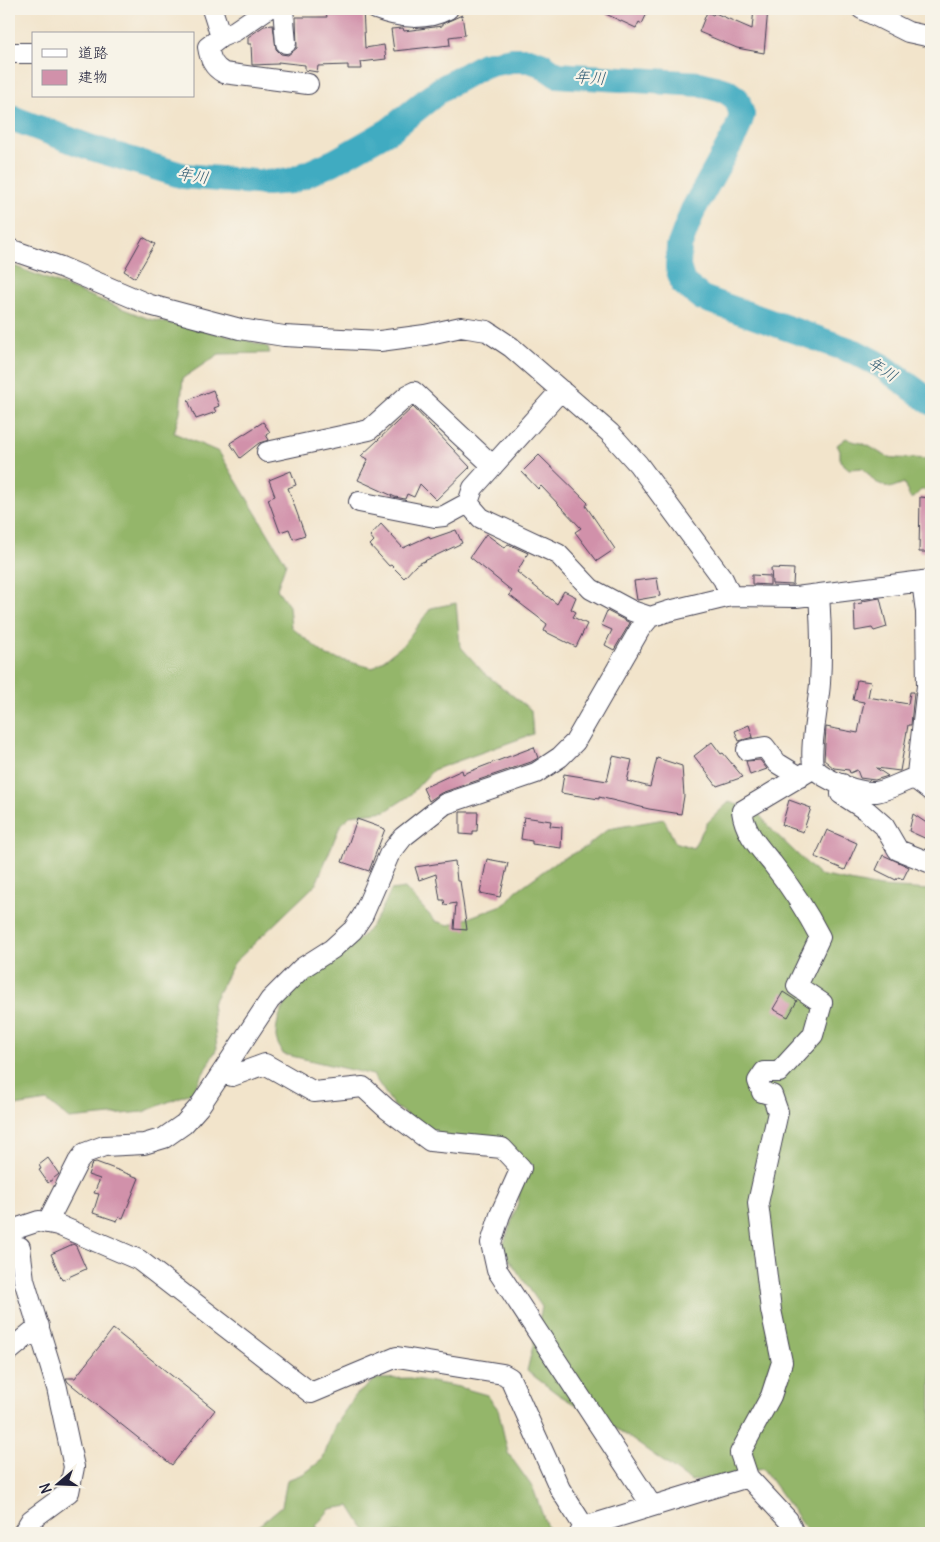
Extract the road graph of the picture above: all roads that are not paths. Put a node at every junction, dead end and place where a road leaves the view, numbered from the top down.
1 (212, 9) edge
2 (267, 9) edge
3 (283, 9) edge
4 (376, 9) edge
5 (448, 9) edge
6 (862, 9) edge
7 (931, 37) edge
8 (286, 43) dead end
9 (208, 47) edge
10 (9, 53) edge
11 (32, 54) edge
12 (308, 84) dead end
13 (9, 249) edge
14 (561, 390) junction
15 (267, 452) dead end
16 (493, 466) junction
17 (359, 502) dead end
18 (468, 503) junction
19 (927, 581) edge
20 (819, 594) junction
21 (731, 596) junction
22 (650, 618) junction
23 (747, 750) dead end
24 (807, 772) junction
25 (918, 777) junction
26 (842, 784) junction
27 (931, 791) edge
28 (931, 863) edge
29 (222, 1072) junction
30 (47, 1223) junction
31 (9, 1231) edge
32 (20, 1247) dead end
33 (39, 1326) junction
34 (9, 1351) edge
35 (748, 1477) junction
36 (652, 1506) junction
37 (20, 1527) edge
38 (584, 1531) edge
39 (794, 1533) edge

1 - 9 street
2 - 9 street
3 - 8 street
4 - 5 street
6 - 7 street
9 - 12 street
10 - 11 street
13 - 14 street
14 - 16 street
14 - 21 street
15 - 16 street
16 - 18 street
17 - 18 street
18 - 22 street
19 - 20 street
19 - 25 street
20 - 21 street
20 - 24 street
21 - 22 street
22 - 29 street
23 - 24 street
24 - 26 street
24 - 35 street
25 - 26 street
25 - 27 street
26 - 28 street
29 - 30 street
29 - 36 street
30 - 31 street
30 - 38 street
32 - 33 street
33 - 34 street
33 - 37 street
35 - 36 street
35 - 39 street
36 - 38 street

